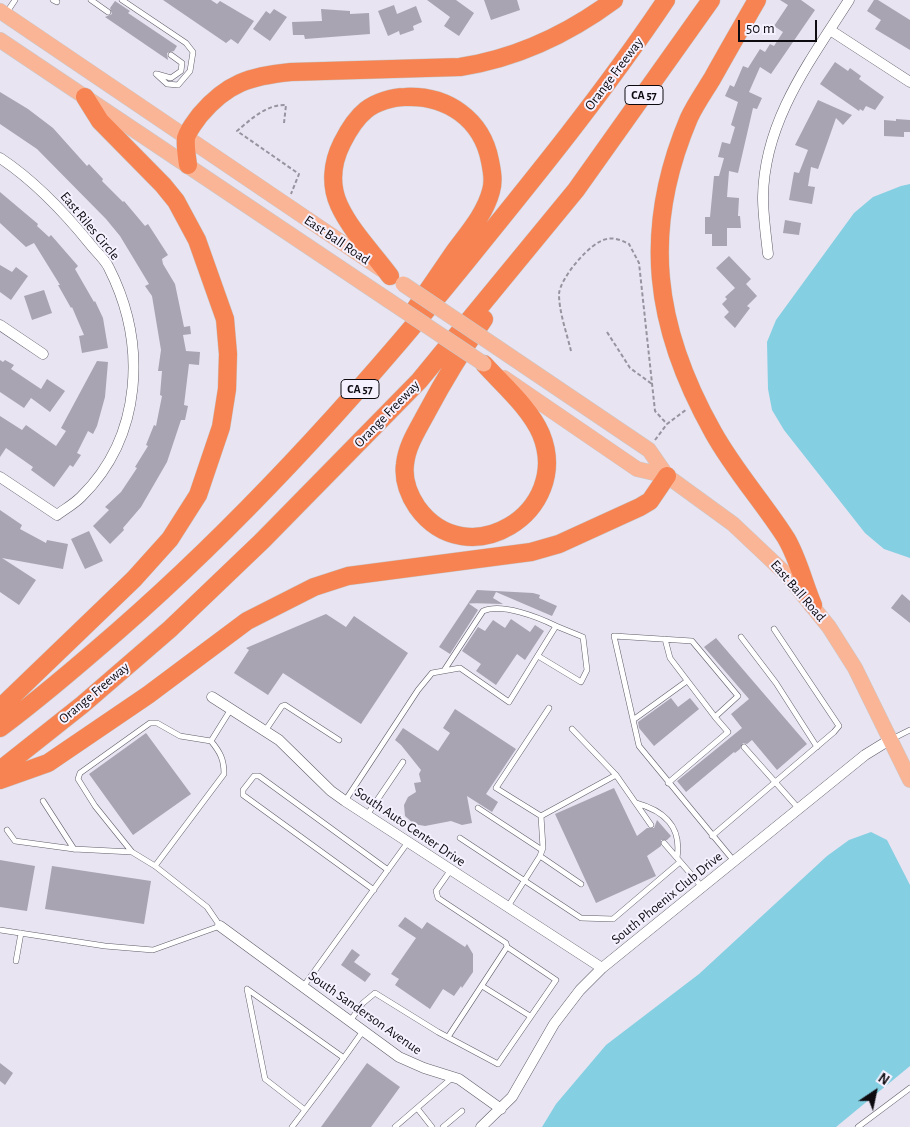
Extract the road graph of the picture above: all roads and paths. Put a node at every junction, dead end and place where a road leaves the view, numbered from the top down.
1 (14, 0) edge
2 (91, 0) edge
3 (122, 0) edge
4 (614, 0) edge
5 (666, 0) edge
6 (712, 0) edge
7 (757, 0) edge
8 (849, 0) edge
9 (108, 12) dead end
10 (3, 13) edge
11 (830, 30) junction
12 (0, 40) edge
13 (172, 55) dead end
14 (910, 82) edge
15 (85, 97) junction
16 (284, 123) dead end
17 (186, 138) junction
18 (0, 158) edge
19 (188, 165) junction
20 (576, 190) junction
21 (285, 205) junction
22 (768, 254) dead end
23 (397, 280) junction
24 (0, 325) edge
25 (607, 332) dead end
26 (571, 351) dead end
27 (43, 354) dead end
28 (484, 364) junction
29 (652, 384) junction
30 (357, 393) junction
31 (697, 402) junction
32 (667, 424) junction
33 (648, 450) junction
34 (667, 476) junction
35 (0, 477) edge
36 (812, 605) junction
37 (556, 626) junction
38 (774, 629) dead end
39 (741, 637) dead end
40 (665, 639) junction
41 (538, 656) junction
42 (445, 669) junction
43 (688, 682) junction
44 (212, 697) dead end
45 (0, 708) edge
46 (549, 708) dead end
47 (231, 709) junction
48 (714, 717) junction
49 (633, 720) junction
50 (0, 728) edge
51 (572, 729) dead end
52 (910, 730) edge
53 (265, 731) junction
54 (728, 732) junction
55 (734, 735) dead end
56 (339, 740) dead end
57 (891, 740) junction
58 (211, 741) junction
59 (744, 747) dead end
60 (816, 747) junction
61 (403, 762) dead end
62 (0, 770) edge
63 (616, 775) junction
64 (0, 780) edge
65 (910, 780) edge
66 (668, 783) junction
67 (775, 783) junction
68 (42, 801) dead end
69 (345, 801) junction
70 (636, 803) junction
71 (478, 808) dead end
72 (799, 809) junction
73 (367, 815) junction
74 (541, 816) junction
75 (651, 824) dead end
76 (7, 830) dead end
77 (712, 836) junction
78 (460, 838) dead end
79 (408, 842) junction
80 (664, 842) dead end
81 (74, 849) junction
82 (542, 850) junction
83 (132, 852) junction
84 (540, 856) junction
85 (678, 860) junction
86 (734, 861) junction
87 (155, 866) junction
88 (388, 870) junction
89 (450, 870) junction
90 (524, 878) junction
91 (581, 884) dead end
92 (702, 887) junction
93 (374, 890) junction
94 (506, 908) junction
95 (220, 926) junction
96 (0, 930) edge
97 (21, 933) junction
98 (507, 947) junction
99 (16, 961) dead end
100 (602, 968) junction
101 (482, 986) junction
102 (303, 987) junction
103 (530, 1016) junction
104 (350, 1021) junction
105 (364, 1031) junction
106 (448, 1037) junction
107 (344, 1058) junction
108 (454, 1077) junction
109 (910, 1088) edge
110 (417, 1108) junction
111 (501, 1109) junction
112 (305, 1110) junction
113 (462, 1111) dead end
114 (292, 1127) edge
115 (396, 1127) edge
116 (432, 1127) edge
117 (443, 1127) edge
118 (481, 1127) edge
119 (858, 1127) edge

1 - 10 lane
2 - 9 lane
3 - 13 lane
4 - 17 highway
5 - 30 highway, Orange Freeway / CA 57
6 - 20 highway, Orange Freeway / CA 57
7 - 31 highway
8 - 11 street
10 - 17 main road, East Ball Road
11 - 14 street
11 - 22 street
12 - 15 main road, East Ball Road
15 - 19 main road, East Ball Road
15 - 45 highway
16 - 21 path
17 - 19 highway
17 - 21 main road, East Ball Road
18 - 35 street, East Riles Circle
19 - 28 main road, East Ball Road, bridge
20 - 28 highway
20 - 62 highway, Orange Freeway / CA 57
21 - 23 main road, East Ball Road
23 - 30 highway
23 - 33 main road, East Ball Road, bridge
24 - 27 street
25 - 29 path
26 - 29 path
28 - 34 main road, East Ball Road
29 - 32 path
30 - 50 highway, Orange Freeway / CA 57
31 - 32 path
31 - 36 highway
32 - 33 path
33 - 34 main road, East Ball Road
34 - 36 main road, East Ball Road
34 - 64 highway
36 - 57 main road, East Ball Road
37 - 41 lane
37 - 41 lane
37 - 42 lane
38 - 60 lane
39 - 60 lane
40 - 43 lane
40 - 48 lane
40 - 49 lane
41 - 42 lane
42 - 69 lane
43 - 48 lane
43 - 49 lane
44 - 47 street, South Auto Center Drive
46 - 74 lane
47 - 53 street, South Auto Center Drive
47 - 58 lane
48 - 54 lane
49 - 66 lane
51 - 63 lane
52 - 57 lane, South Phoenix Club Drive
53 - 56 lane
53 - 69 street, South Auto Center Drive
54 - 55 lane
54 - 66 lane
57 - 65 main road, East Ball Road
57 - 72 street, South Phoenix Club Drive
58 - 83 lane
58 - 87 lane
59 - 67 lane
60 - 67 lane
61 - 73 lane
63 - 70 lane
63 - 74 lane
66 - 77 lane
67 - 72 lane
67 - 77 lane
68 - 81 lane
69 - 73 street, South Auto Center Drive
70 - 75 lane
70 - 85 lane
71 - 82 lane
72 - 86 street, South Phoenix Club Drive
73 - 79 street, South Auto Center Drive
74 - 82 lane
76 - 81 lane
77 - 86 lane
78 - 90 lane
79 - 88 lane
79 - 89 street, South Auto Center Drive
80 - 85 lane
81 - 83 lane
82 - 84 lane
83 - 87 lane
84 - 90 lane
84 - 91 lane
85 - 90 lane
85 - 92 lane
86 - 92 street, South Phoenix Club Drive
87 - 95 lane
88 - 93 lane
88 - 93 lane
89 - 94 street, South Auto Center Drive
89 - 98 lane
90 - 94 lane
92 - 100 street, South Phoenix Club Drive
93 - 102 lane
94 - 100 street, South Auto Center Drive
95 - 97 lane
95 - 102 street, South Sanderson Avenue
96 - 97 lane
97 - 99 lane
98 - 101 lane
98 - 103 lane
100 - 111 street, South Phoenix Club Drive
101 - 103 lane
101 - 106 lane
102 - 104 street, South Sanderson Avenue
103 - 106 lane
104 - 105 street, South Sanderson Avenue
104 - 106 lane
105 - 107 lane
105 - 108 street, South Sanderson Avenue
107 - 112 lane
107 - 112 lane
108 - 110 lane
108 - 111 street, South Sanderson Avenue
109 - 119 lane
110 - 115 lane
110 - 116 lane
111 - 118 street, South Phoenix Club Drive
112 - 114 lane
113 - 117 lane

